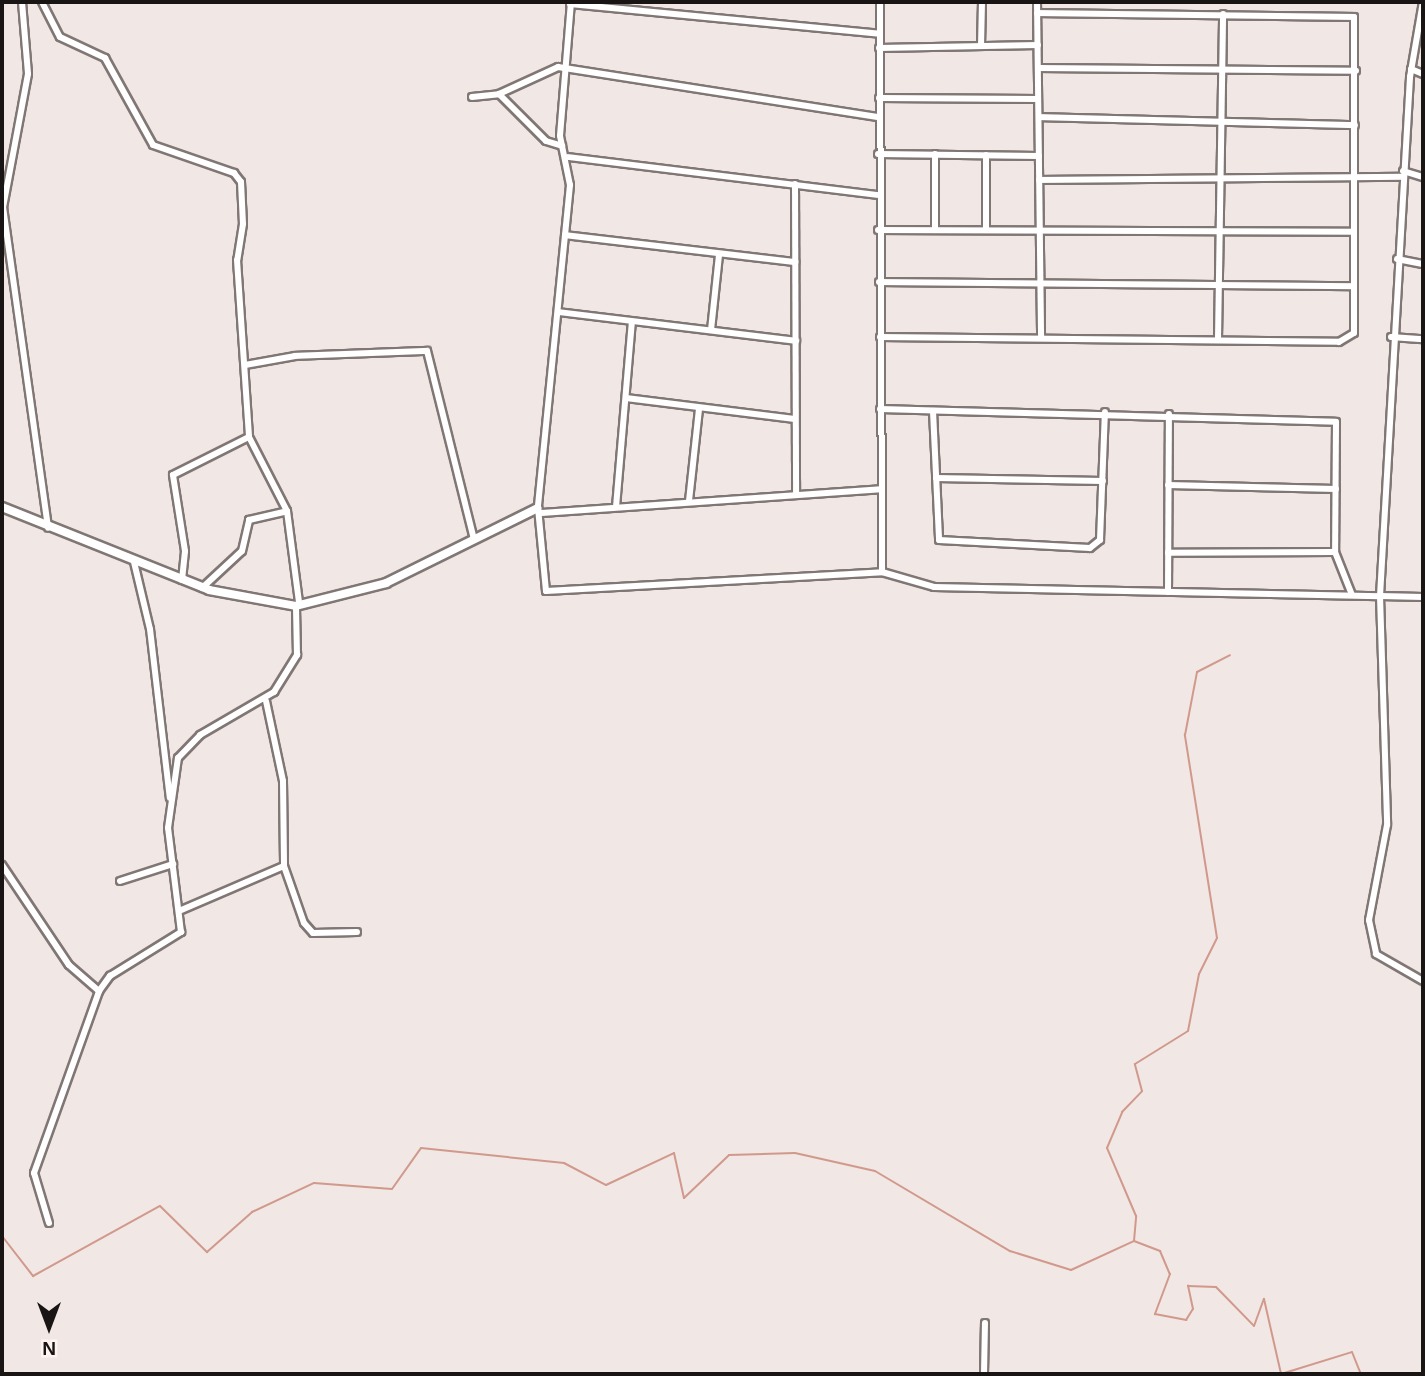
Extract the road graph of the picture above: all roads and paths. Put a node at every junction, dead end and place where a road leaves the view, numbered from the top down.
1 (22, 2) edge
2 (42, 2) edge
3 (880, 2) edge
4 (982, 2) edge
5 (1037, 2) edge
6 (1423, 2) edge
7 (571, 3) edge
8 (1037, 13) junction
9 (1223, 14) junction
10 (880, 34) junction
11 (1038, 45) junction
12 (981, 46) junction
13 (879, 48) junction
14 (1038, 68) junction
15 (1410, 69) junction
16 (1222, 70) junction
17 (565, 71) junction
18 (1356, 71) junction
19 (1423, 74) edge
20 (499, 94) junction
21 (472, 97) dead end
22 (879, 98) junction
23 (1038, 99) junction
24 (879, 117) junction
25 (1039, 117) junction
26 (1221, 124) junction
27 (1355, 125) junction
28 (562, 146) junction
29 (878, 154) junction
30 (935, 154) junction
31 (986, 155) junction
32 (1039, 156) junction
33 (568, 157) junction
34 (1403, 174) junction
35 (1423, 177) edge
36 (1040, 180) junction
37 (1221, 180) junction
38 (1354, 180) junction
39 (794, 184) junction
40 (878, 195) junction
41 (878, 230) junction
42 (935, 230) junction
43 (986, 230) junction
44 (1040, 230) junction
45 (1220, 230) junction
46 (1354, 232) junction
47 (565, 235) junction
48 (719, 255) junction
49 (1397, 259) junction
50 (795, 261) junction
51 (1423, 264) edge
52 (879, 282) junction
53 (1041, 285) junction
54 (1219, 286) junction
55 (1354, 286) junction
56 (558, 312) junction
57 (632, 322) junction
58 (711, 330) junction
59 (880, 337) junction
60 (1041, 337) junction
61 (1391, 337) junction
62 (1218, 339) junction
63 (1423, 339) edge
64 (796, 341) junction
65 (245, 365) junction
66 (626, 398) junction
67 (699, 409) junction
68 (880, 409) junction
69 (933, 411) junction
70 (1105, 412) junction
71 (1168, 414) junction
72 (795, 419) junction
73 (249, 437) junction
74 (936, 478) junction
75 (1103, 481) junction
76 (1168, 485) junction
77 (881, 489) junction
78 (1336, 489) junction
79 (796, 492) junction
80 (689, 501) junction
81 (2, 507) edge
82 (616, 507) junction
83 (539, 510) junction
84 (287, 511) junction
85 (48, 528) junction
86 (474, 539) junction
87 (1335, 552) junction
88 (1168, 553) junction
89 (134, 562) junction
90 (881, 572) junction
91 (182, 580) junction
92 (202, 588) junction
93 (1168, 592) junction
94 (1352, 595) junction
95 (1380, 596) junction
96 (1423, 597) edge
97 (297, 604) junction
98 (267, 701) junction
99 (171, 804) junction
100 (173, 864) junction
101 (2, 865) edge
102 (284, 866) junction
103 (120, 881) dead end
104 (179, 911) junction
105 (357, 932) dead end
106 (1423, 981) edge
107 (99, 992) junction
108 (49, 1223) dead end
109 (985, 1323) dead end
110 (984, 1374) edge

1 - 85 street
2 - 65 street
3 - 10 street
4 - 12 street
5 - 8 street
6 - 15 street
7 - 10 street
7 - 17 street
8 - 9 street
8 - 11 street
9 - 16 street
9 - 18 street
10 - 13 street
11 - 12 street
11 - 14 street
12 - 13 street
13 - 22 street
14 - 16 street
14 - 23 street
15 - 19 street
15 - 34 street
16 - 18 street
16 - 26 street
17 - 20 street
17 - 24 street
17 - 28 street
18 - 27 street
20 - 21 street
20 - 28 street
22 - 23 street
22 - 24 street
23 - 25 street
24 - 29 street
25 - 26 street
25 - 32 street
26 - 27 street
26 - 37 street
27 - 38 street
28 - 33 street
29 - 30 street
29 - 40 street
30 - 31 street
30 - 42 street
31 - 32 street
31 - 43 street
32 - 36 street
33 - 39 street
33 - 47 street
34 - 35 street
34 - 38 street
34 - 49 street
36 - 37 street
36 - 44 street
37 - 38 street
37 - 45 street
38 - 46 street
39 - 40 street
39 - 50 street
40 - 41 street
41 - 42 street
41 - 52 street
42 - 43 street
43 - 44 street
44 - 45 street
44 - 53 street
45 - 46 street
45 - 54 street
46 - 55 street
47 - 48 street
47 - 56 street
48 - 50 street
48 - 58 street
49 - 51 street
49 - 61 street
50 - 64 street
52 - 53 street
52 - 59 street
53 - 54 street
53 - 60 street
54 - 55 street
54 - 62 street
55 - 62 street
56 - 57 street
56 - 83 street
57 - 58 street
57 - 66 street
58 - 64 street
59 - 60 street
59 - 68 street
60 - 62 street
61 - 63 street
61 - 95 street
64 - 72 street
65 - 73 street
65 - 86 street
66 - 67 street
66 - 82 street
67 - 72 street
67 - 80 street
68 - 69 street
68 - 77 street
69 - 70 street
69 - 74 street
70 - 71 street
70 - 75 street
71 - 76 street
71 - 78 street
72 - 79 street
73 - 84 street
73 - 91 street
74 - 75 street
74 - 75 street
76 - 78 street
76 - 88 street
77 - 79 street
77 - 90 street
78 - 87 street
79 - 80 street
80 - 82 street
81 - 85 street
82 - 83 street
83 - 86 street
83 - 90 street
84 - 92 street
84 - 97 street
85 - 89 street
86 - 97 street
87 - 88 street
87 - 94 street
88 - 93 street
89 - 91 street
89 - 99 street
90 - 93 street
91 - 92 street
92 - 97 street
93 - 94 street
94 - 95 street
95 - 96 street
95 - 106 street
97 - 98 street
98 - 99 street
98 - 102 street
99 - 100 street
100 - 103 street
100 - 104 street
101 - 107 street
102 - 104 street
102 - 105 street
104 - 107 street
107 - 108 street
109 - 110 street

